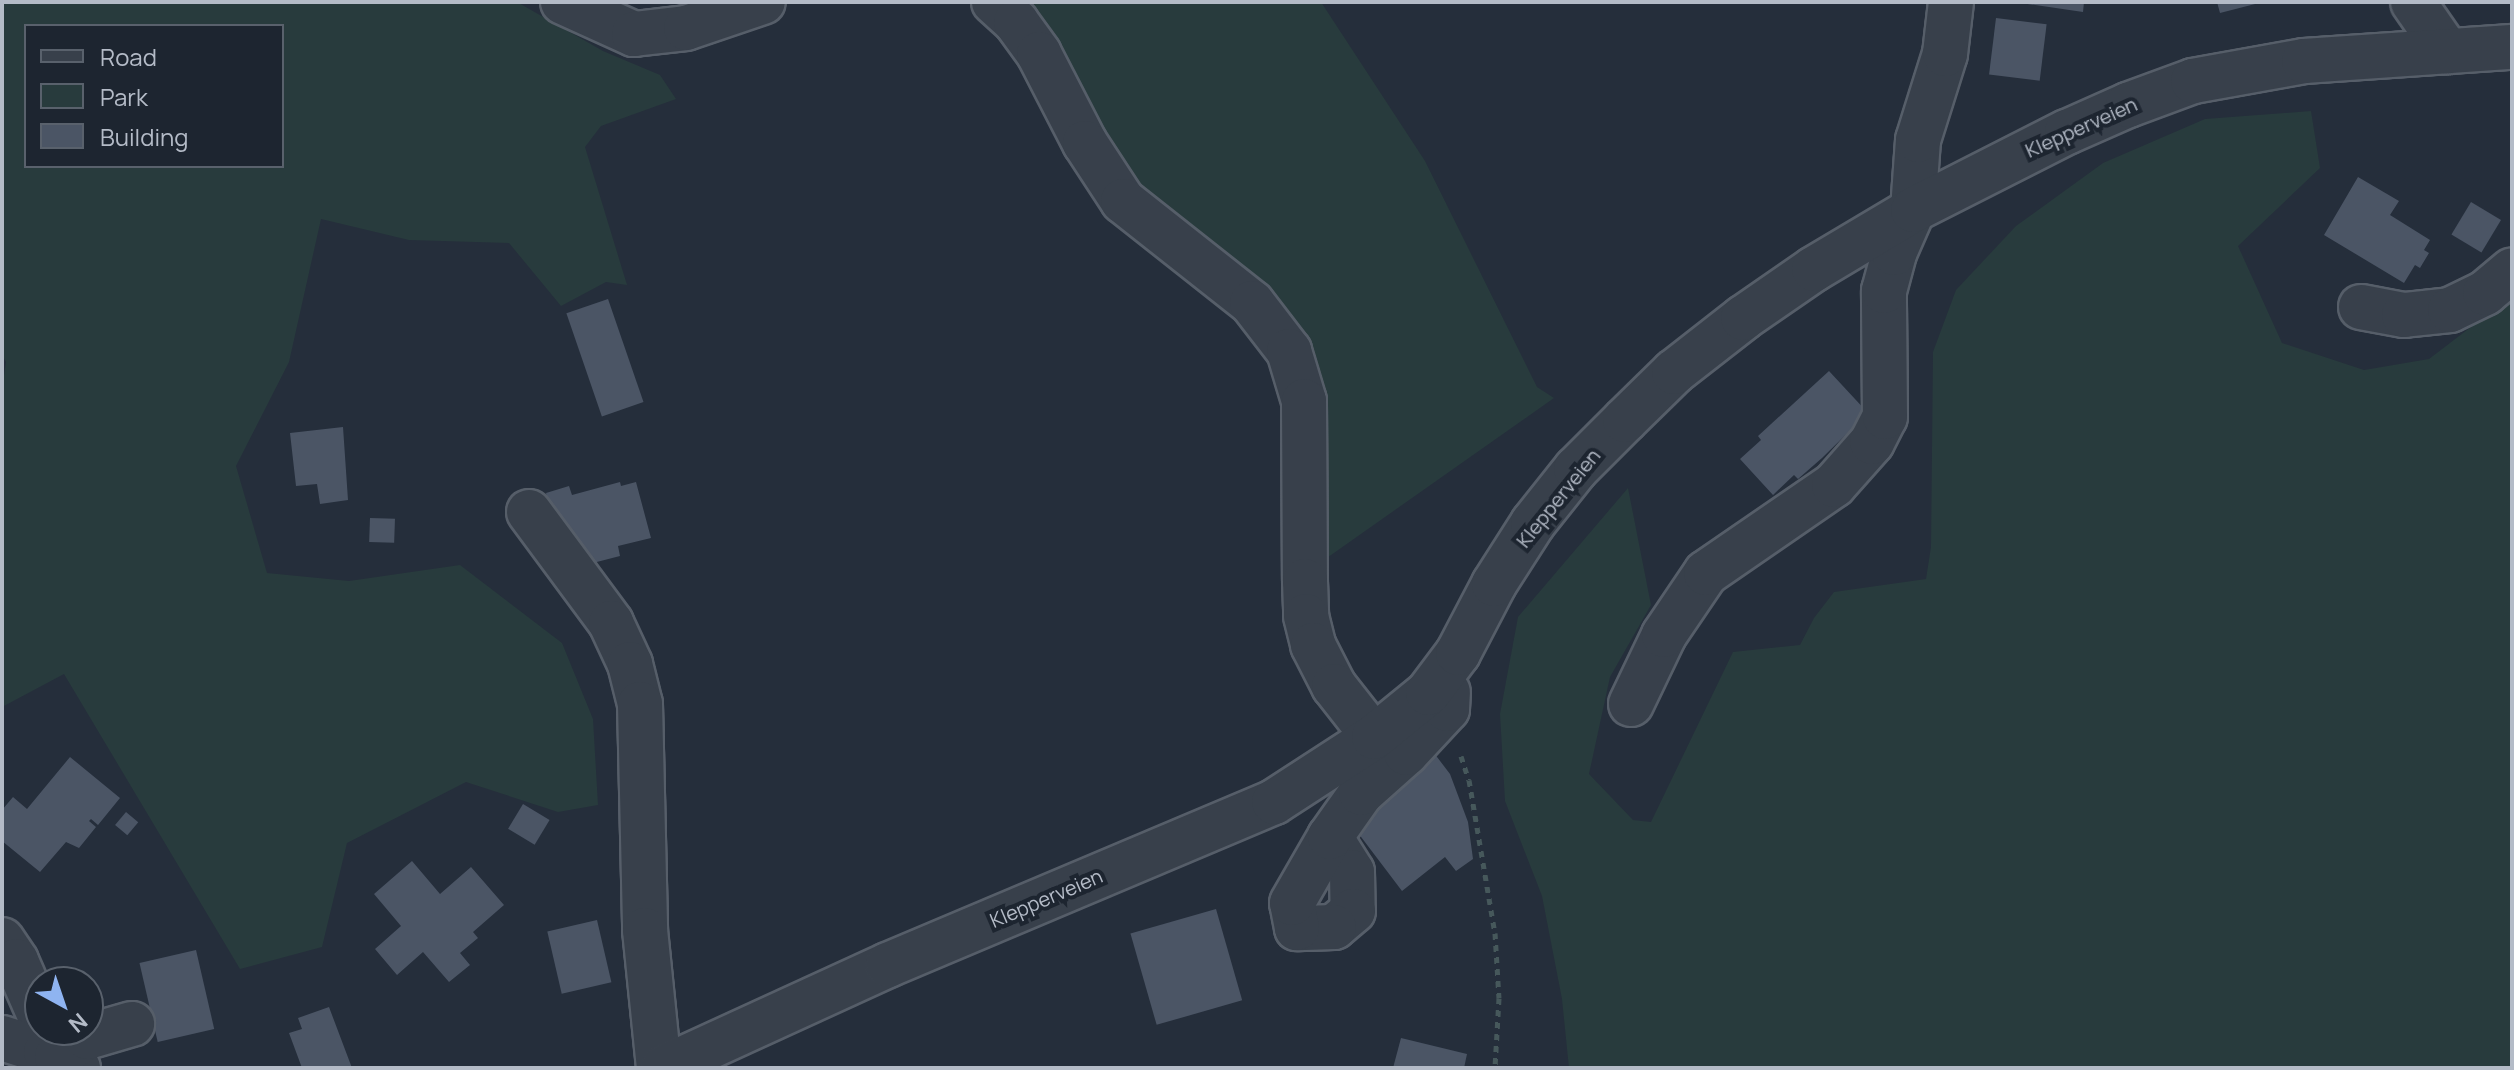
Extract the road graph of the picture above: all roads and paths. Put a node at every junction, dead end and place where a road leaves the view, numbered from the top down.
1 (563, 2) edge
2 (763, 2) edge
3 (994, 2) edge
4 (1951, 2) edge
5 (2413, 2) edge
6 (2512, 47) edge
7 (2447, 51) junction
8 (1913, 210) junction
9 (2512, 270) edge
10 (2361, 307) dead end
11 (529, 512) dead end
12 (1451, 662) junction
13 (1631, 704) dead end
14 (1447, 709) junction
15 (1374, 737) junction
16 (1330, 837) dead end
17 (2, 940) edge
18 (24, 979) edge
19 (132, 1024) dead end
20 (104, 1032) edge
21 (2, 1038) edge
22 (24, 1041) edge
23 (661, 1068) edge
24 (1495, 1068) edge

1 - 2 street
3 - 15 street
4 - 8 street
5 - 7 street
6 - 7 street, Klepperveien
7 - 8 street, Klepperveien
8 - 12 street, Klepperveien
8 - 13 street
9 - 10 street
11 - 23 street
12 - 14 street
12 - 15 street, Klepperveien
14 - 16 street
14 - 24 path
15 - 23 street, Klepperveien
17 - 18 street
19 - 20 street
21 - 22 street

